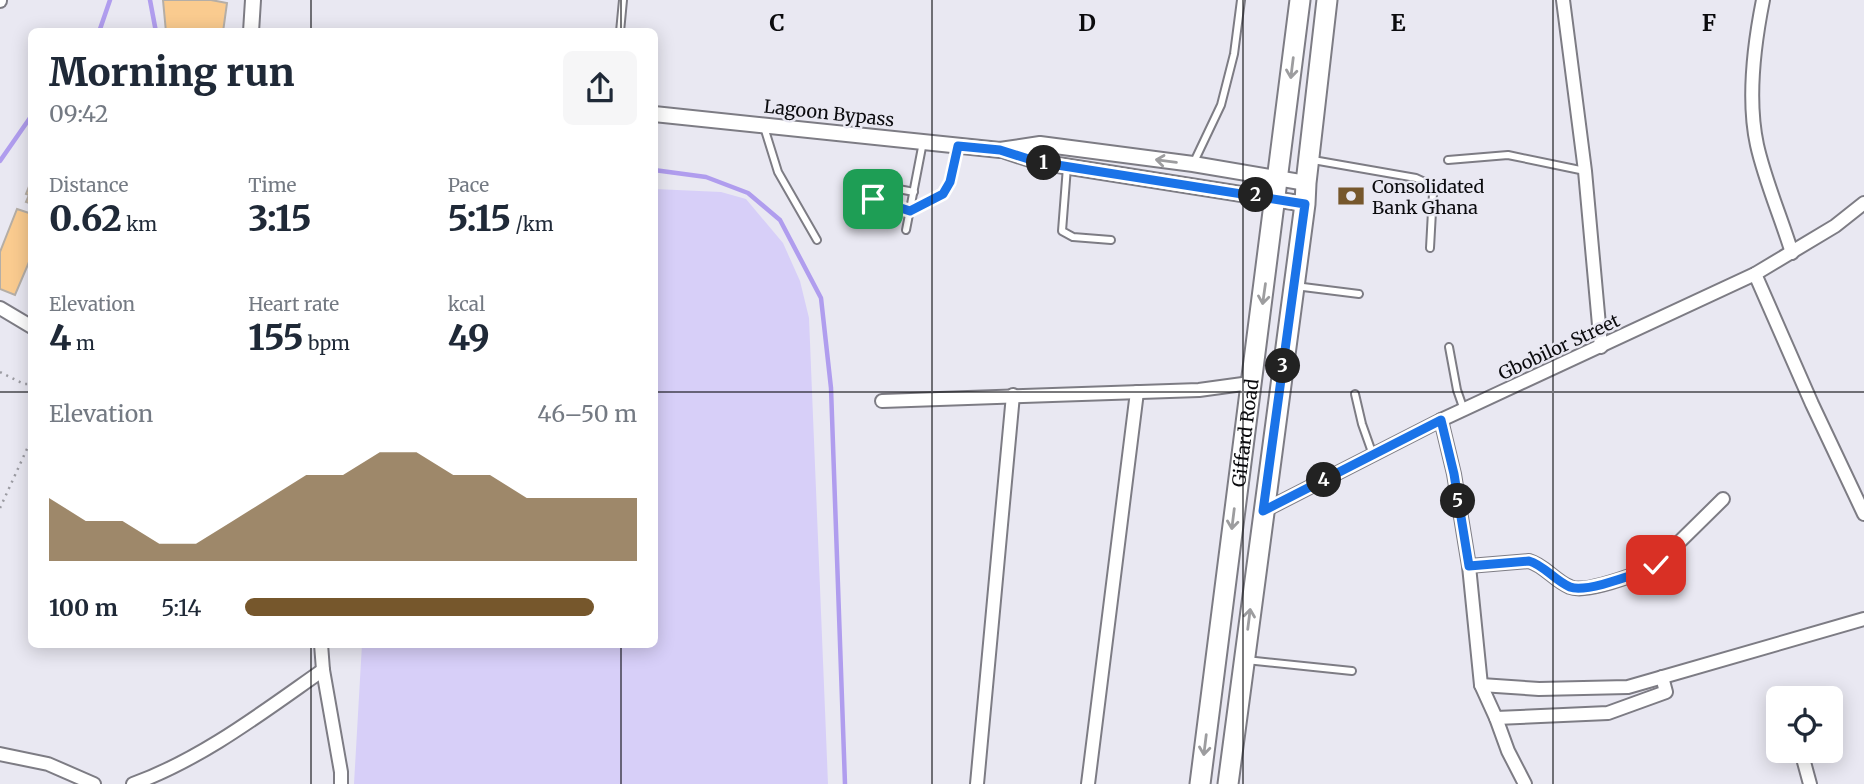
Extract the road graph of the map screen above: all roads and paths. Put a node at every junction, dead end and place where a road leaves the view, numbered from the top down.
1 (253, 0) edge
2 (623, 0) edge
3 (1241, 0) edge
4 (1300, 0) edge
5 (1327, 0) edge
6 (1563, 0) edge
7 (1763, 0) edge
8 (251, 28) edge
9 (620, 28) edge
10 (658, 114) edge
11 (764, 125) junction
12 (923, 142) junction
13 (958, 146) junction
14 (1000, 150) junction
15 (1308, 159) junction
16 (1448, 160) dead end
17 (1193, 164) junction
18 (1067, 167) junction
19 (1585, 171) junction
20 (1278, 177) junction
21 (863, 182) dead end
22 (1306, 183) junction
23 (914, 192) junction
24 (1277, 198) junction
25 (873, 199) dead end
26 (1305, 204) junction
27 (1864, 204) edge
28 (910, 211) junction
29 (906, 230) dead end
30 (817, 240) dead end
31 (1111, 240) dead end
32 (1430, 247) dead end
33 (1792, 253) junction
34 (1755, 274) junction
35 (1293, 286) junction
36 (1359, 294) dead end
37 (0, 308) edge
38 (28, 325) edge
39 (1449, 347) dead end
40 (1601, 347) junction
41 (0, 372) edge
42 (1250, 383) junction
43 (28, 384) edge
44 (1137, 392) junction
45 (1355, 394) dead end
46 (1013, 395) junction
47 (882, 401) dead end
48 (1464, 410) junction
49 (1441, 420) junction
50 (28, 447) edge
51 (1374, 455) junction
52 (1723, 499) dead end
53 (0, 508) edge
54 (1263, 511) junction
55 (1864, 514) edge
56 (1469, 566) junction
57 (1864, 619) edge
58 (321, 648) edge
59 (1244, 660) junction
60 (323, 670) junction
61 (1352, 671) dead end
62 (1662, 677) junction
63 (1481, 685) junction
64 (1496, 718) junction
65 (0, 754) edge
66 (1804, 763) edge
67 (94, 784) edge
68 (133, 784) edge
69 (341, 784) edge
70 (977, 784) edge
71 (1088, 784) edge
72 (1200, 784) edge
73 (1228, 784) edge
74 (1525, 784) edge
75 (1810, 784) edge

1 - 8 street
2 - 9 lane
3 - 17 lane
4 -> 20 main road, Giffard Road
5 - 15 main road, Giffard Road
6 - 19 street
7 - 33 street
10 - 11 street, Lagoon Bypass
11 - 12 street, Lagoon Bypass
11 - 30 lane
12 - 13 street, Lagoon Bypass
12 - 23 lane
13 - 14 street, Lagoon Bypass
13 - 28 lane
17 -> 14 street, Lagoon Bypass
14 - 18 street, Lagoon Bypass
15 - 22 main road, Giffard Road
15 - 32 lane
16 - 19 lane
17 - 20 street, Lagoon Bypass
18 - 24 street, Lagoon Bypass
18 - 31 lane
19 - 40 street
20 - 22 street, Lagoon Bypass
20 - 24 main road, Giffard Road
21 - 23 lane
22 - 26 main road, Giffard Road
23 - 28 lane
24 - 26 street, Lagoon Bypass
24 -> 42 main road, Giffard Road
25 - 28 lane
26 - 35 main road, Giffard Road
27 - 33 street, Gbobilor Street
28 - 29 lane
33 - 34 street, Gbobilor Street
34 - 40 street, Gbobilor Street
34 - 55 street
35 - 36 lane
35 - 54 main road, Giffard Road
37 - 38 street
39 - 48 lane
40 - 48 street, Gbobilor Street
41 - 43 path
42 - 44 street
42 -> 72 main road, Giffard Road
44 - 46 street
44 - 71 street
45 - 51 lane
46 - 47 street
46 - 70 street
48 - 49 street, Gbobilor Street
49 - 51 street, Gbobilor Street
49 - 56 street
50 - 53 path
51 - 54 street, Gbobilor Street
52 - 56 street
59 -> 54 main road, Giffard Road
56 - 63 street
57 - 62 street
58 - 60 street
59 - 61 lane
59 - 73 main road, Giffard Road
60 - 68 street
60 - 69 street
62 - 63 street
62 - 64 street
63 - 64 street
64 - 74 street
65 - 67 street
66 - 75 street

